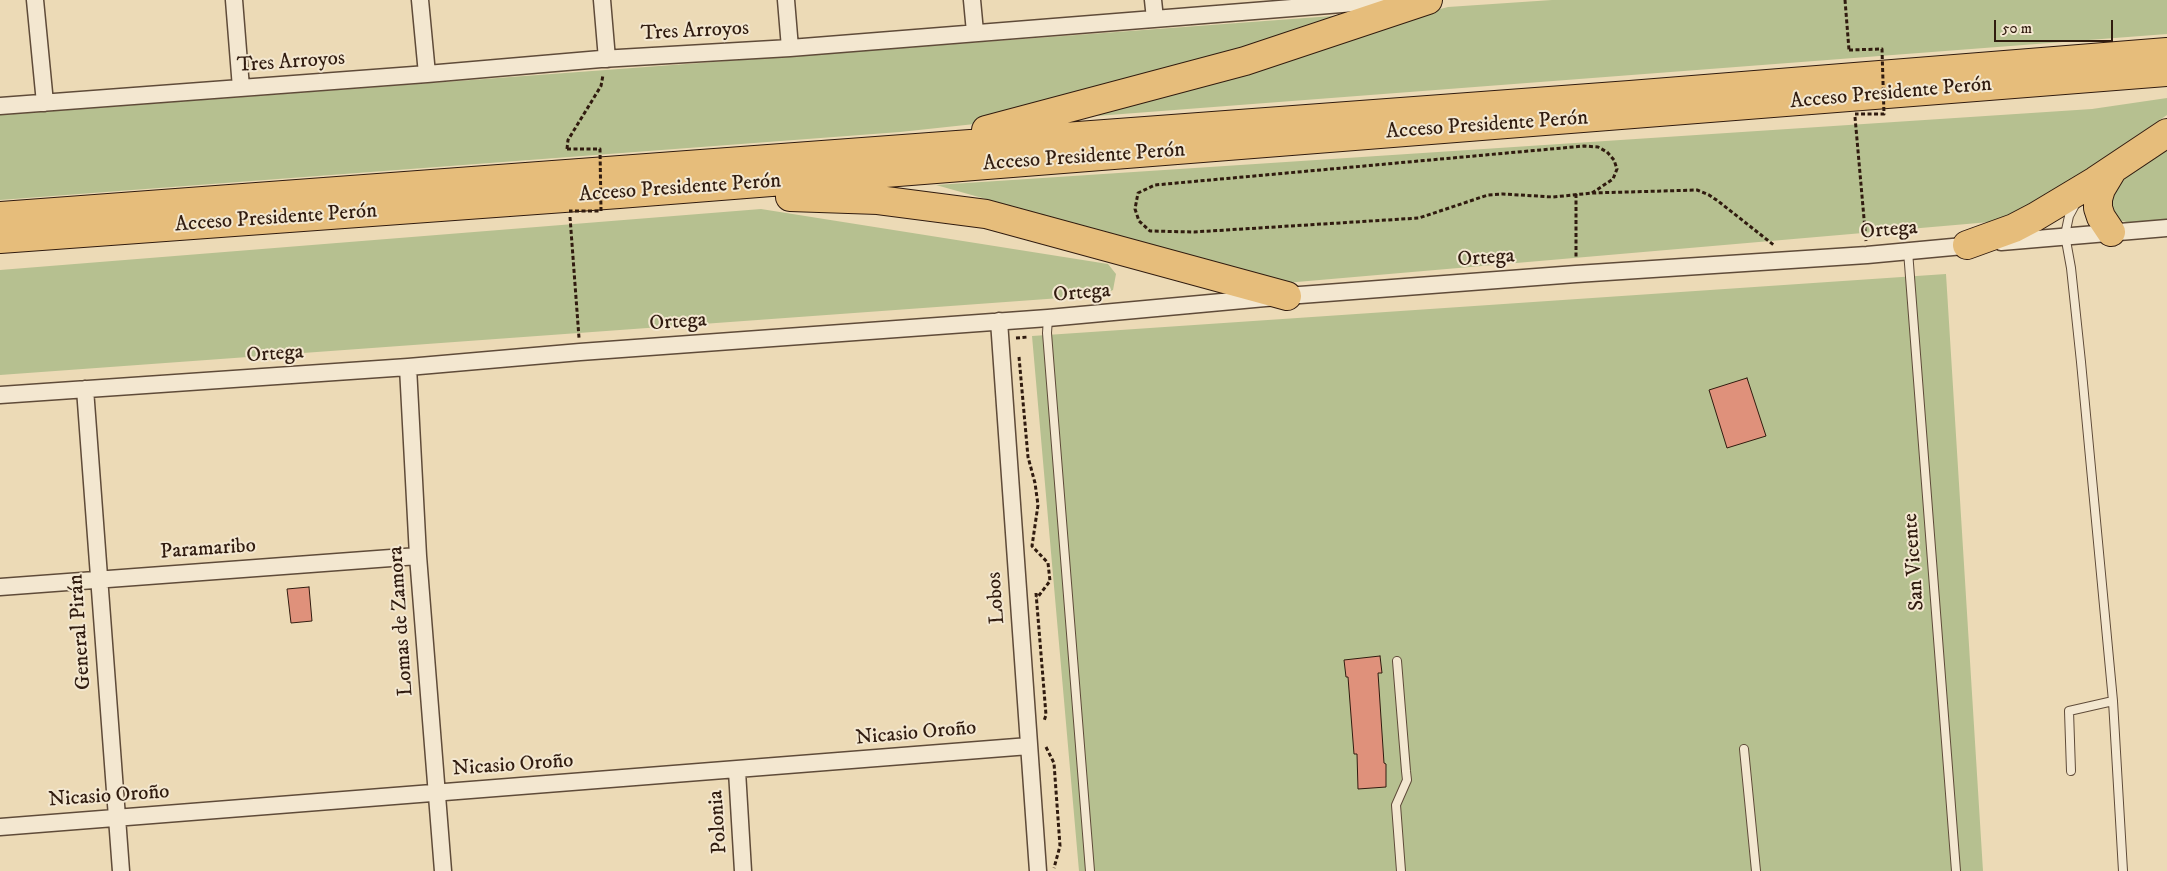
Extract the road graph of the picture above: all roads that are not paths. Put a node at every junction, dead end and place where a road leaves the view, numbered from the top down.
1 (35, 0) edge
2 (234, 0) edge
3 (420, 0) edge
4 (602, 0) edge
5 (786, 0) edge
6 (972, 0) edge
7 (1153, 0) edge
8 (1392, 0) edge
9 (1428, 0) edge
10 (1343, 3) edge
11 (1155, 19) junction
12 (975, 32) junction
13 (790, 48) junction
14 (2167, 52) edge
15 (604, 59) junction
16 (2167, 72) edge
17 (428, 74) junction
18 (241, 88) junction
19 (44, 103) junction
20 (0, 106) edge
21 (2167, 133) edge
22 (817, 156) junction
23 (2105, 174) junction
24 (619, 194) junction
25 (0, 216) edge
26 (2167, 228) edge
27 (2111, 232) junction
28 (2065, 235) junction
29 (0, 239) edge
30 (1967, 245) junction
31 (1908, 251) junction
32 (1287, 296) junction
33 (1048, 318) junction
34 (999, 322) junction
35 (408, 367) junction
36 (85, 389) junction
37 (0, 394) edge
38 (418, 556) junction
39 (98, 580) junction
40 (0, 587) edge
41 (1397, 661) dead end
42 (2113, 702) junction
43 (1029, 746) junction
44 (1744, 749) dead end
45 (737, 770) junction
46 (2071, 772) dead end
47 (437, 793) junction
48 (117, 818) junction
49 (0, 827) edge
50 (121, 871) edge
51 (443, 871) edge
52 (744, 871) edge
53 (1038, 871) edge
54 (1090, 871) edge
55 (1400, 871) edge
56 (1756, 871) edge
57 (1956, 871) edge
58 (2123, 871) edge

1 - 19 street
2 - 18 street
3 - 17 street
4 - 15 street
5 - 13 street
6 - 12 street
7 - 11 street
8 - 10 street, Tres Arroyos
9 - 22 highway
10 - 11 street, Tres Arroyos
11 - 12 street, Tres Arroyos
12 - 13 street, Tres Arroyos
13 - 15 street, Tres Arroyos
14 - 22 highway, Acceso Presidente Perón
15 - 17 street, Tres Arroyos
16 - 24 highway, Acceso Presidente Perón
17 - 18 street, Tres Arroyos
18 - 19 street, Tres Arroyos
19 - 20 street, Tres Arroyos
21 - 23 highway
22 - 25 highway, Acceso Presidente Perón
23 - 27 highway
23 - 28 lane
23 - 30 highway
24 - 29 highway, Acceso Presidente Perón
24 - 32 highway
26 - 27 street, Ortega
27 - 28 street, Ortega
28 - 30 street, Ortega
28 - 42 lane
30 - 31 street, Ortega
31 - 32 street, Ortega
31 - 57 lane, San Vicente
32 - 33 street, Ortega
33 - 34 street, Ortega
33 - 54 lane
34 - 35 street, Ortega
34 - 43 street, Lobos
35 - 36 street, Ortega
35 - 38 street, Lomas de Zamora
36 - 37 street, Ortega
36 - 39 street, General Pirán
38 - 39 street, Paramaribo
38 - 47 street, Lomas de Zamora
39 - 40 street, Paramaribo
39 - 48 street, General Pirán
41 - 55 lane
42 - 46 lane
42 - 58 lane
43 - 45 street, Nicasio Oroño
43 - 53 street, Lobos
44 - 56 lane
45 - 47 street, Nicasio Oroño
45 - 52 street, Polonia
47 - 48 street, Nicasio Oroño
47 - 51 street, Lomas de Zamora
48 - 49 street, Nicasio Oroño
48 - 50 street, General Pirán

